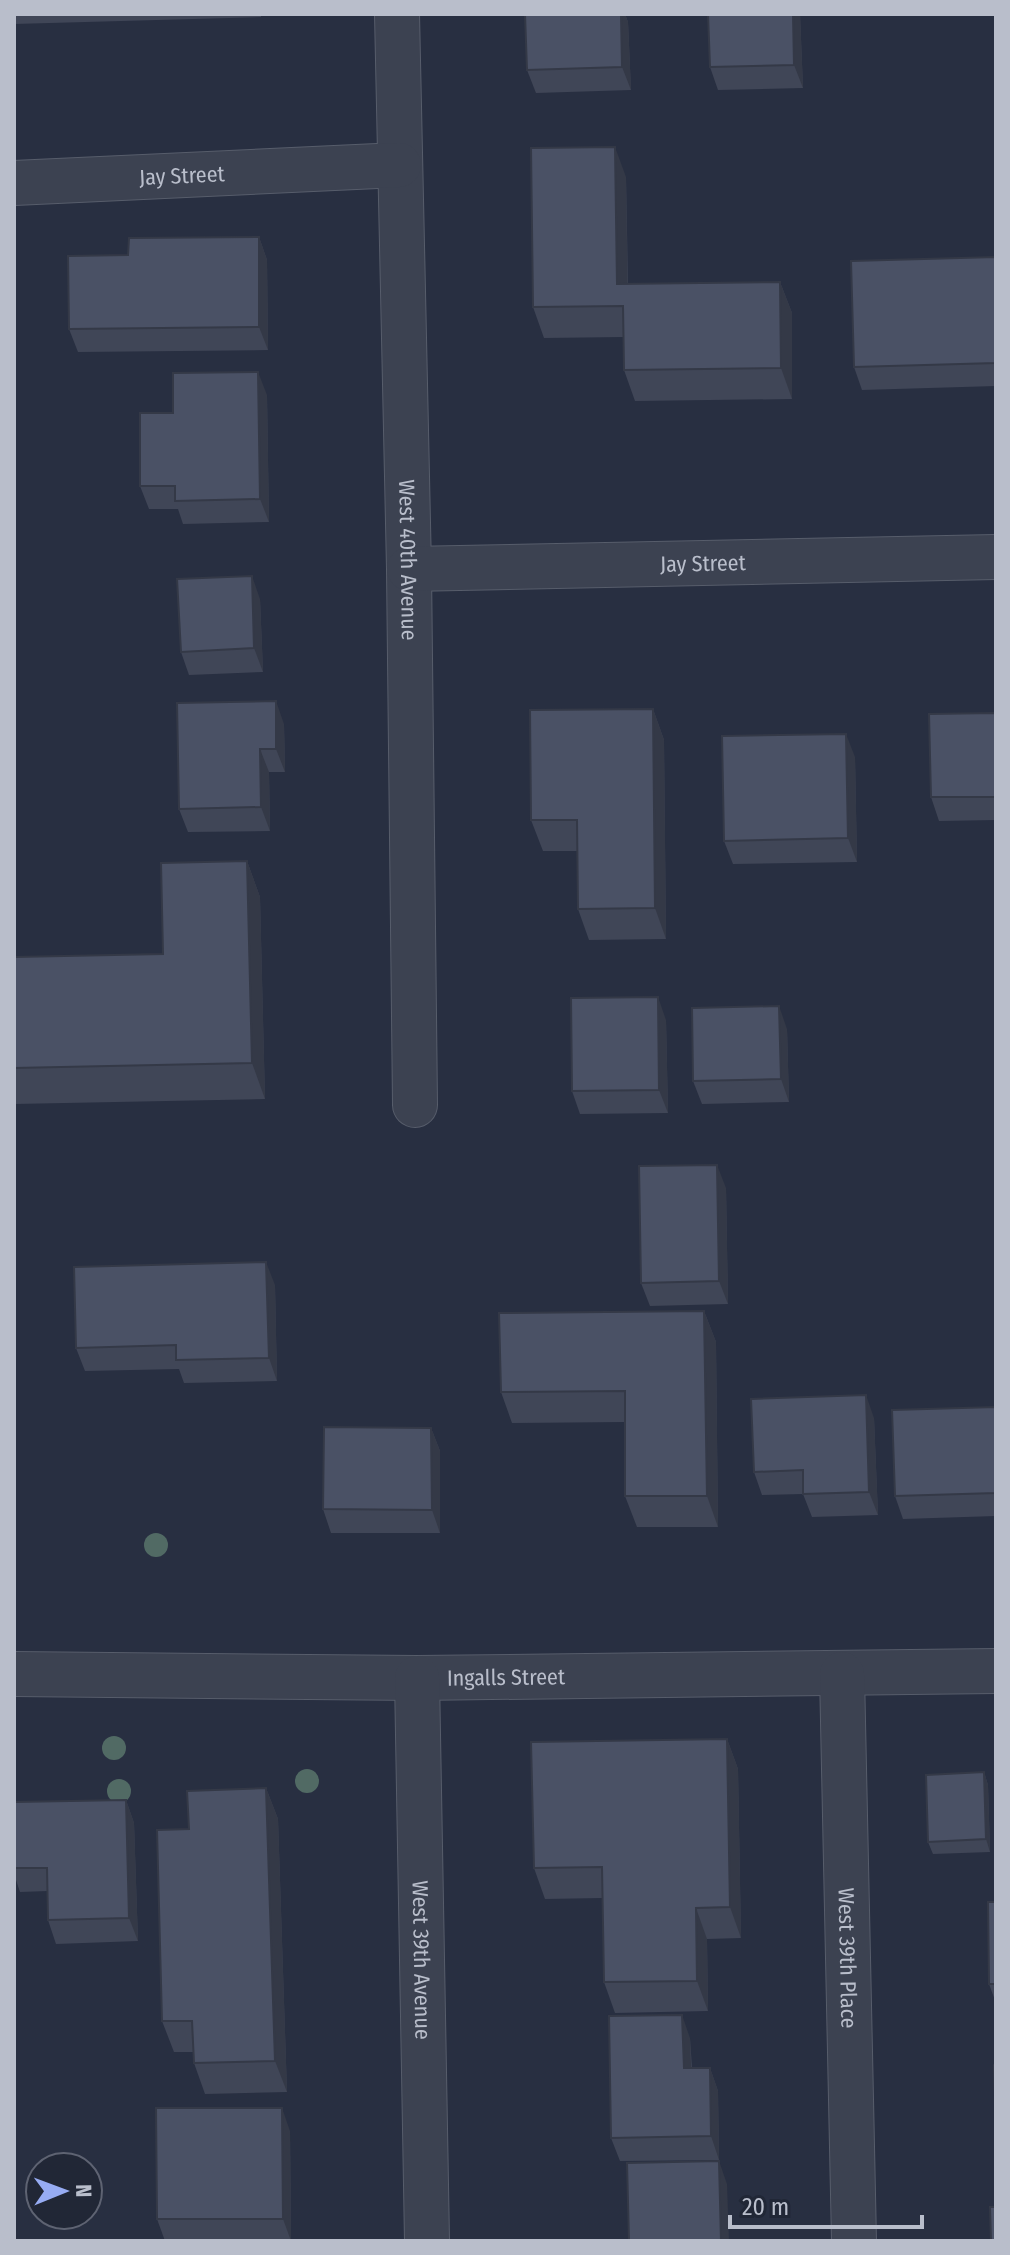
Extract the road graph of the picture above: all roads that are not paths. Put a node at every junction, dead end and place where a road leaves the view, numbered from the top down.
1 (397, 14) edge
2 (399, 165) junction
3 (14, 183) edge
4 (996, 557) edge
5 (409, 569) junction
6 (415, 1105) dead end
7 (996, 1671) edge
8 (14, 1674) edge
9 (842, 1674) junction
10 (417, 1678) junction
11 (427, 2241) edge
12 (854, 2241) edge

1 - 2 street, West 40th Avenue
2 - 3 street, Jay Street
2 - 5 street, West 40th Avenue
4 - 5 street, Jay Street
5 - 6 street, West 40th Avenue
7 - 9 street, Ingalls Street
8 - 10 street, Ingalls Street
9 - 10 street, Ingalls Street
9 - 12 street, West 39th Place
10 - 11 street, West 39th Avenue

